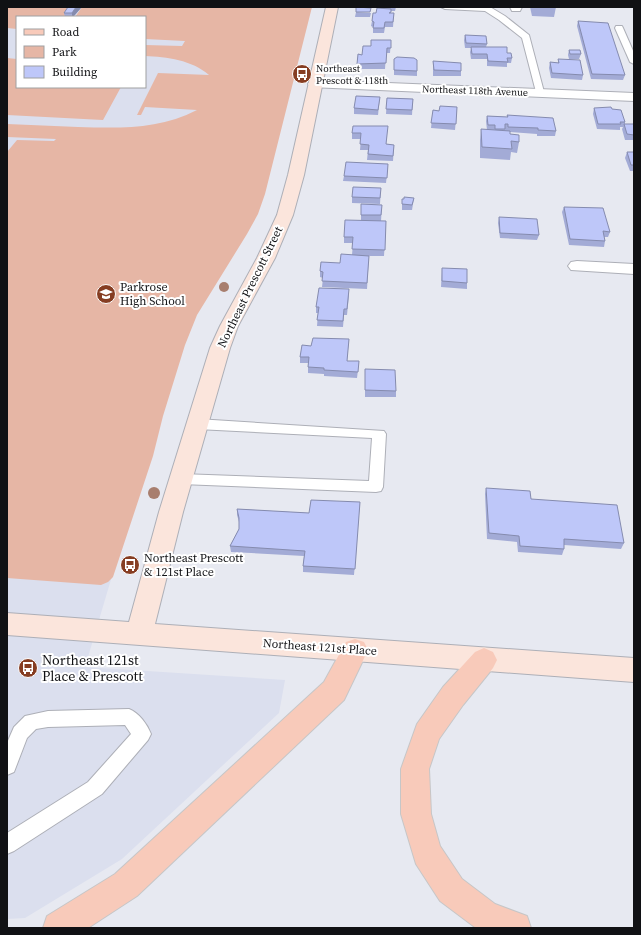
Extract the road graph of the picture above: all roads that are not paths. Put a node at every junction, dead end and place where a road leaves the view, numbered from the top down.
1 (332, 7) edge
2 (445, 7) edge
3 (496, 10) edge
4 (619, 28) dead end
5 (634, 62) edge
6 (315, 84) junction
7 (540, 92) junction
8 (634, 97) edge
9 (577, 266) dead end
10 (634, 269) edge
11 (197, 424) junction
12 (181, 479) junction
13 (7, 624) edge
14 (139, 634) junction
15 (355, 650) junction
16 (484, 660) junction
17 (634, 670) edge
18 (7, 766) edge
19 (7, 844) edge
20 (58, 928) edge
21 (515, 928) edge

1 - 6 street, Northeast Prescott Street
2 - 3 lane
3 - 7 lane
4 - 5 lane
6 - 7 street, Northeast 118th Avenue
6 - 11 street, Northeast Prescott Street
7 - 8 street, Northeast 118th Avenue
9 - 10 street
11 - 12 street, Northeast Prescott Street
11 - 12 lane
12 - 14 street, Northeast Prescott Street
13 - 14 street, Northeast 121st Place
14 - 15 street, Northeast 121st Place
15 - 16 street, Northeast 121st Place
15 - 20 main road
16 - 17 street, Northeast 121st Place
16 - 21 main road
18 - 19 lane

